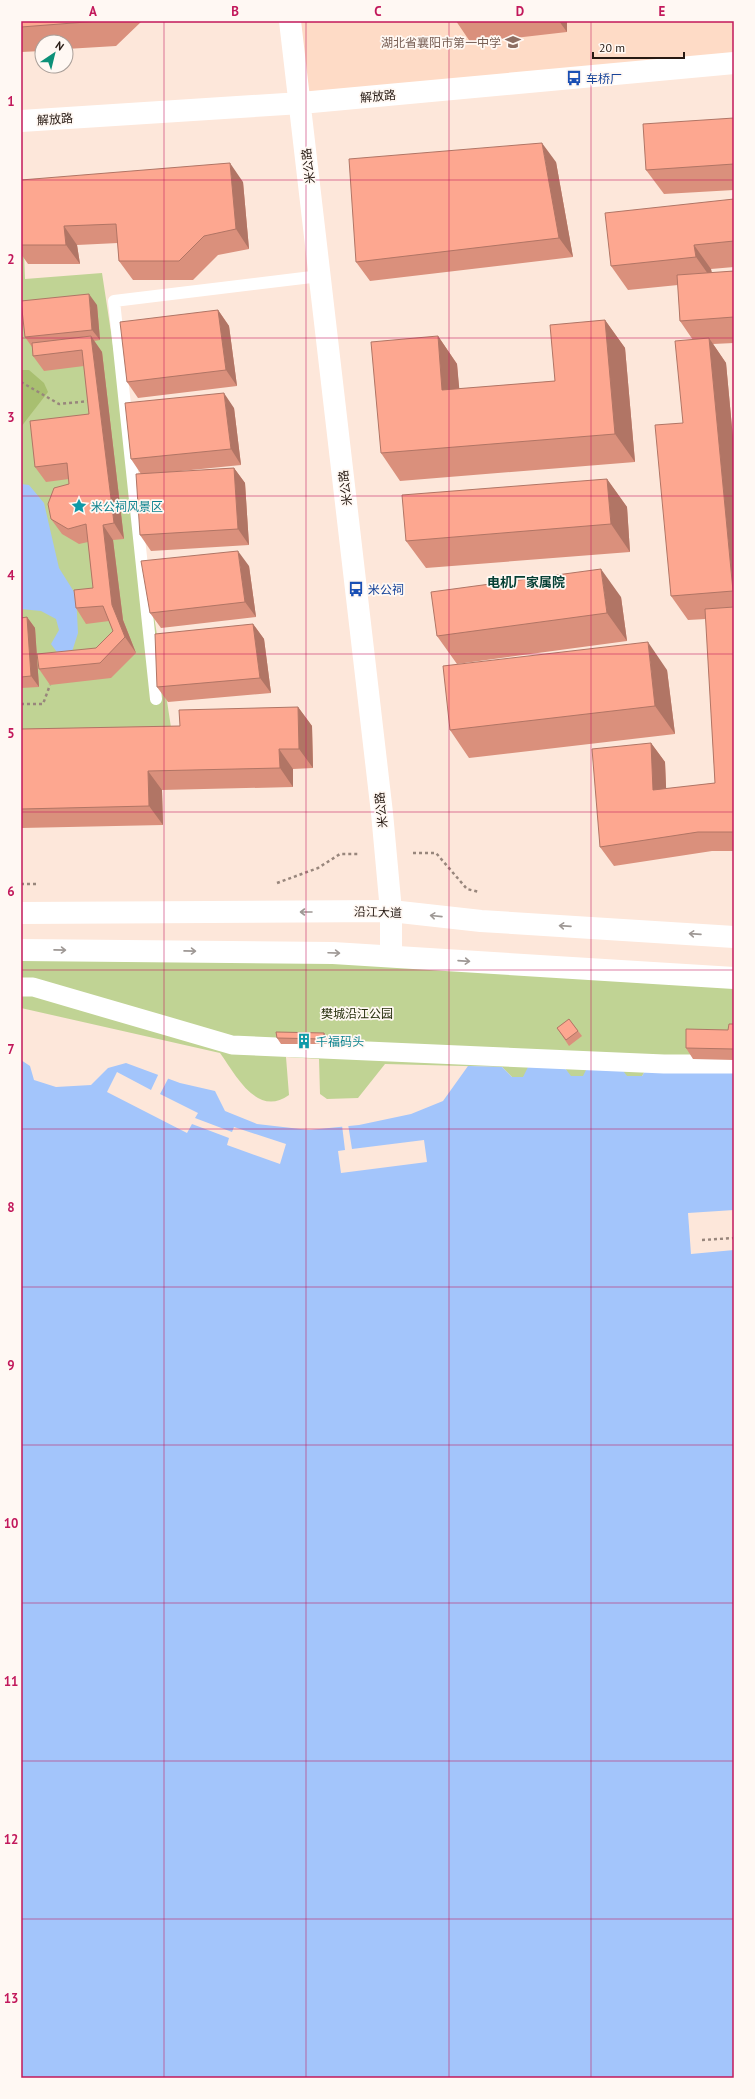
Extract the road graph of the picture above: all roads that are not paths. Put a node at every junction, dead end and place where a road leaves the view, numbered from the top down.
1 (290, 21) edge
2 (734, 63) edge
3 (301, 103) junction
4 (21, 121) edge
5 (320, 276) junction
6 (156, 699) edge
7 (391, 911) junction
8 (21, 913) edge
9 (734, 937) edge
10 (21, 950) edge
11 (391, 956) junction
12 (734, 978) edge
13 (21, 987) edge
14 (734, 1064) edge

1 - 3 street, 米公路
2 - 3 street, 解放路
3 - 4 street, 解放路
3 - 5 street, 米公路
5 - 6 lane
5 - 7 street, 米公路
7 -> 8 street, 沿江大道
9 -> 7 street, 沿江大道
7 - 11 street, 米公路
10 -> 11 street
11 -> 12 street
13 - 14 street

